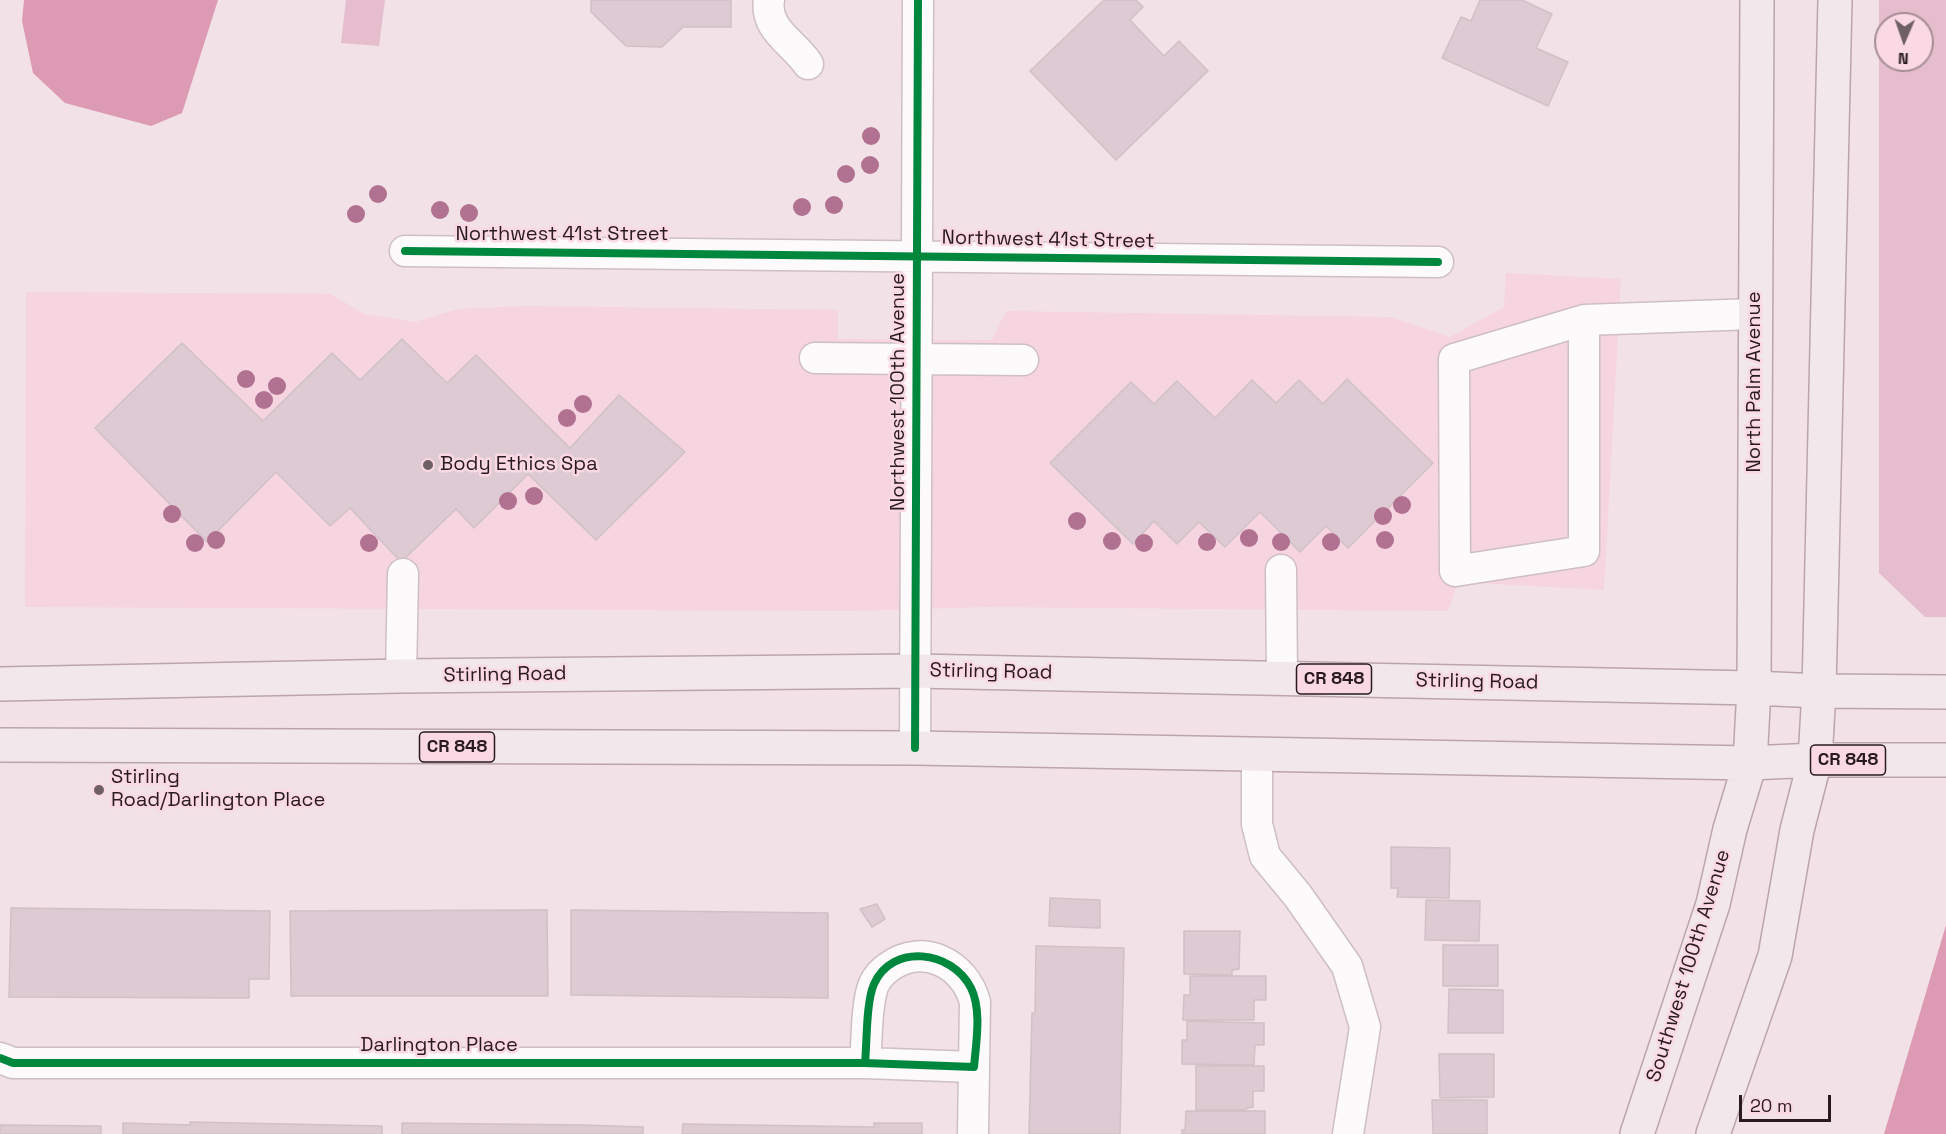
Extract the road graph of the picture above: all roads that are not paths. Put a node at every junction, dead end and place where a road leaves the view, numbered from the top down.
1 (769, 0) edge
2 (918, 0) edge
3 (1757, 0) edge
4 (1835, 0) edge
5 (808, 64) dead end
6 (405, 251) dead end
7 (916, 255) junction
8 (1438, 262) dead end
9 (1755, 314) junction
10 (1584, 320) junction
11 (815, 358) dead end
12 (1023, 360) dead end
13 (916, 361) junction
14 (1281, 570) dead end
15 (403, 574) dead end
16 (915, 670) junction
17 (401, 676) junction
18 (1282, 678) junction
19 (0, 684) edge
20 (1754, 688) junction
21 (1819, 692) junction
22 (1946, 692) edge
23 (0, 745) edge
24 (915, 748) junction
25 (1257, 754) junction
26 (1815, 760) junction
27 (1946, 760) edge
28 (1750, 763) junction
29 (4, 1057) edge
30 (865, 1063) junction
31 (974, 1066) junction
32 (973, 1134) edge
33 (1348, 1134) edge
34 (1637, 1134) edge
35 (1713, 1134) edge

1 - 5 street
2 - 7 street, Northwest 100th Avenue
3 - 9 main road, North Palm Avenue
4 - 21 main road
6 - 7 street, Northwest 41st Street
7 - 8 street, Northwest 41st Street
7 - 13 street, Northwest 100th Avenue
9 - 10 street
9 - 20 main road, North Palm Avenue
10 - 10 street
11 - 13 street
12 - 13 street
13 - 16 street, Northwest 100th Avenue
14 - 18 street
15 - 17 street
16 - 17 main road, Stirling Road / CR 848
16 - 18 main road, Stirling Road / CR 848
16 - 24 street, Northwest 100th Avenue
17 - 19 main road, Stirling Road / CR 848
18 - 20 main road, Stirling Road / CR 848
20 - 21 main road, Stirling Road / CR 848
20 - 28 main road, North Palm Avenue
21 - 22 main road, Stirling Road / CR 848
21 - 26 main road
23 - 24 main road, CR 848
24 - 25 main road, CR 848
25 - 28 main road, CR 848
25 - 33 street
26 - 27 main road, CR 848
26 - 28 main road, CR 848
26 - 35 main road
28 - 34 main road, Southwest 100th Avenue
29 - 30 street, Darlington Place
30 - 31 street, Darlington Place
30 - 31 street
31 - 32 street

